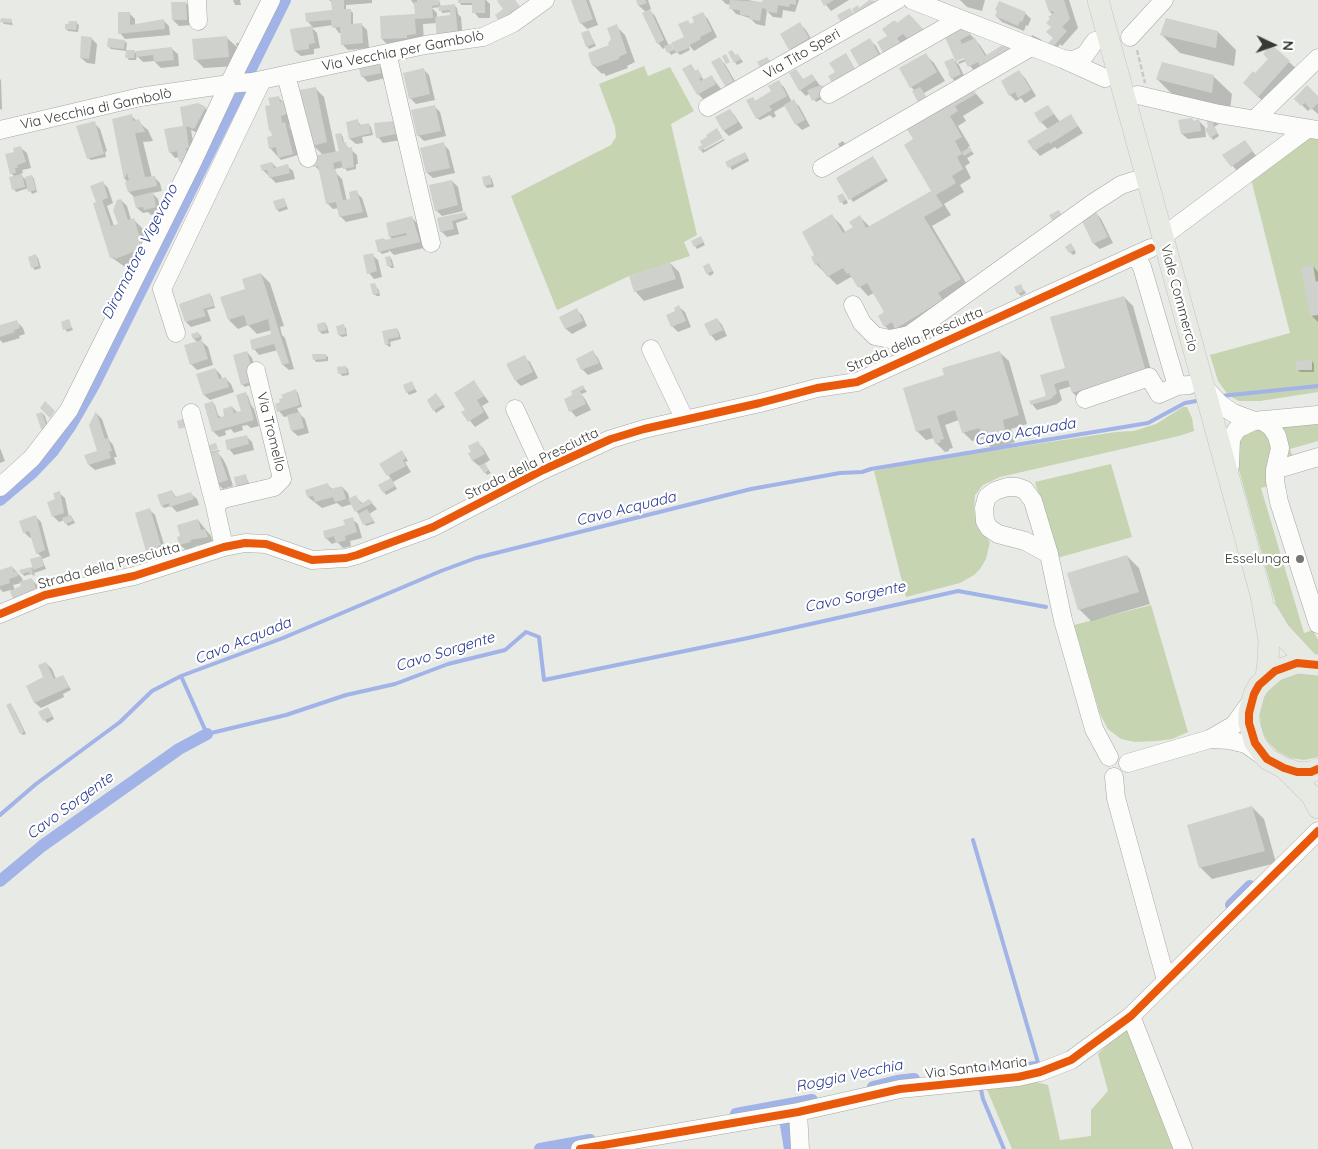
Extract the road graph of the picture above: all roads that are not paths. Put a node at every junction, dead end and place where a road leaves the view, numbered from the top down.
1 (197, 0) edge
2 (271, 0) edge
3 (545, 0) edge
4 (897, 0) edge
5 (1084, 0) edge
6 (1098, 0) edge
7 (1112, 0) edge
8 (1164, 0) edge
9 (921, 2) edge
10 (960, 19) junction
11 (198, 21) dead end
12 (1131, 35) road end
13 (1095, 41) junction
14 (1031, 47) junction
15 (387, 53) junction
16 (1318, 58) edge
17 (1062, 60) junction
18 (286, 75) junction
19 (1105, 78) junction
20 (245, 83) junction
21 (829, 94) dead end
22 (1143, 96) junction
23 (708, 107) dead end
24 (1254, 120) junction
25 (0, 130) edge
26 (1313, 130) edge
27 (308, 158) dead end
28 (822, 168) dead end
29 (1133, 181) junction
30 (431, 243) dead end
31 (1150, 247) junction
32 (853, 305) dead end
33 (176, 333) dead end
34 (651, 349) dead end
35 (256, 371) dead end
36 (1190, 386) junction
37 (1085, 399) dead end
38 (515, 409) dead end
39 (1211, 410) junction
40 (191, 413) dead end
41 (1318, 415) edge
42 (685, 420) junction
43 (1258, 420) junction
44 (1318, 457) edge
45 (543, 470) junction
46 (1275, 470) junction
47 (1230, 484) junction
48 (0, 487) edge
49 (215, 506) junction
50 (224, 547) junction
51 (1048, 554) dead end
52 (1261, 595) junction
53 (0, 614) edge
54 (1318, 624) edge
55 (1313, 664) edge
56 (1266, 678) junction
57 (1250, 703) junction
58 (1210, 739) junction
59 (1109, 757) junction
60 (1128, 763) junction
61 (1275, 764) junction
62 (1318, 769) edge
63 (1114, 777) junction
64 (1318, 808) edge
65 (1318, 831) edge
66 (1165, 975) junction
67 (1131, 1016) junction
68 (789, 1113) junction
69 (580, 1149) edge
70 (800, 1149) edge
71 (1183, 1149) edge

1 - 11 street
2 - 20 street
3 - 15 street, Via Vecchia per Gambolò
4 - 23 street, Via Tito Speri
5 - 13 main road
6 - 31 main road, Viale Commercio
7 - 22 main road
8 - 12 street
9 - 10 street
10 - 14 street
10 - 21 street
13 - 17 street
13 - 19 main road
14 - 17 street
14 - 28 street
15 - 18 street, Via Vecchia per Gambolò
15 - 30 street
16 - 24 street
17 - 19 street
18 - 20 street, Via Vecchia per Gambolò
18 - 27 street
19 - 29 main road
20 - 25 street, Via Vecchia di Gambolò
20 - 33 street
20 - 48 street
22 - 24 street
22 - 31 main road
24 - 26 street
26 - 31 street, Strada della Presciutta
29 - 31 main road
29 - 32 street
31 - 36 main road, Viale Commercio
31 - 36 street
31 - 42 street, Strada della Presciutta
34 - 42 street
35 - 49 street, Via Tromello
36 - 37 street
36 - 39 main road, Viale Commercio
38 - 45 street
39 - 43 street
39 - 47 main road, Viale Commercio
40 - 49 street
41 - 43 street
42 - 45 street, Strada della Presciutta
43 - 46 street
43 - 47 street
44 - 46 street
45 - 50 street, Strada della Presciutta
46 - 54 street
47 - 52 main road, Viale Commercio
49 - 50 street
50 - 53 street, Strada della Presciutta
51 - 59 street
52 - 55 main road, Viale Commercio
52 - 56 main road, Viale Commercio
55 - 56 main road, Viale Commercio
56 - 57 main road, Viale Commercio
57 - 58 street
57 - 61 main road
58 - 60 street
58 - 61 street
59 - 60 street
59 - 63 street
60 - 63 street
61 - 62 main road
61 - 64 main road
63 - 66 street
65 - 66 street, Via Santa Maria
66 - 67 street, Via Santa Maria
67 - 68 street, Via Santa Maria
67 - 71 street
68 - 69 street, Via Santa Maria
68 - 70 street

